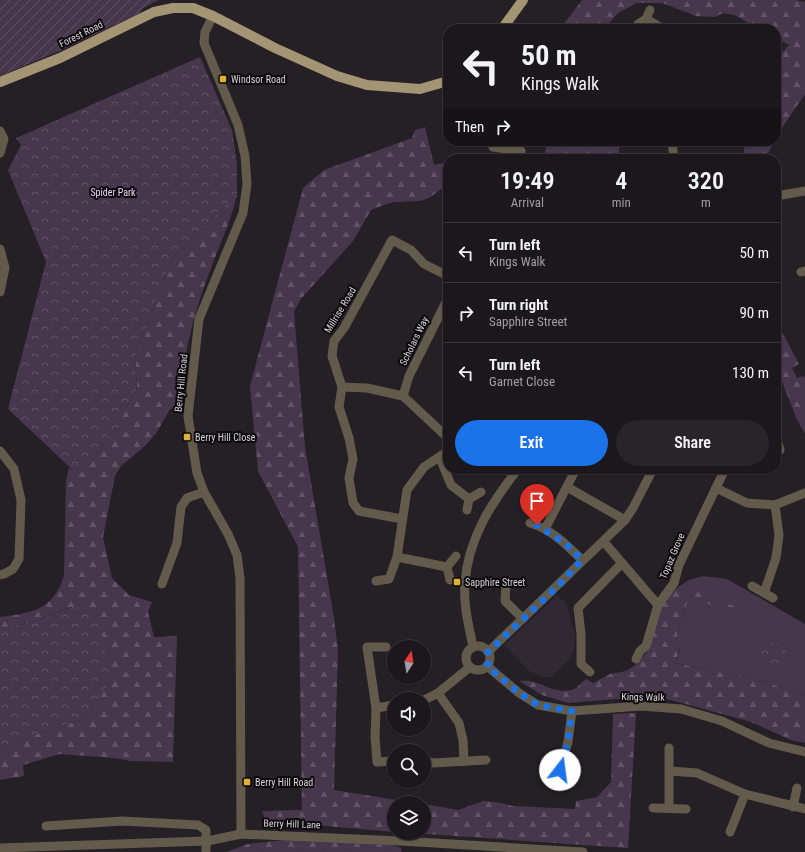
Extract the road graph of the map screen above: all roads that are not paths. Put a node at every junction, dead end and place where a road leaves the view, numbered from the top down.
1 (523, 0) edge
2 (172, 4) edge
3 (650, 10) dead end
4 (213, 16) junction
5 (646, 19) junction
6 (506, 24) edge
7 (638, 24) dead end
8 (654, 24) edge
9 (0, 82) edge
10 (443, 85) edge
11 (0, 131) edge
12 (502, 146) edge
13 (512, 146) edge
14 (493, 147) dead end
15 (521, 151) dead end
16 (0, 153) edge
17 (805, 191) edge
18 (781, 195) edge
19 (0, 249) edge
20 (443, 274) edge
21 (2, 276) edge
22 (0, 292) edge
23 (443, 309) edge
24 (342, 387) junction
25 (403, 396) junction
26 (443, 433) edge
27 (0, 451) edge
28 (443, 455) edge
29 (440, 458) junction
30 (443, 466) edge
31 (446, 474) edge
32 (514, 474) edge
33 (574, 474) edge
34 (650, 474) edge
35 (723, 474) edge
36 (567, 487) junction
37 (716, 488) junction
38 (204, 492) junction
39 (481, 492) dead end
40 (805, 494) edge
41 (469, 499) junction
42 (775, 505) junction
43 (467, 510) dead end
44 (402, 519) junction
45 (625, 520) junction
46 (530, 523) dead end
47 (545, 529) junction
48 (604, 542) junction
49 (456, 556) dead end
50 (397, 557) junction
51 (582, 560) junction
52 (622, 563) junction
53 (447, 566) junction
54 (0, 575) edge
55 (450, 580) dead end
56 (376, 581) dead end
57 (166, 582) dead end
58 (506, 586) dead end
59 (752, 586) dead end
60 (764, 593) junction
61 (773, 598) dead end
62 (658, 604) junction
63 (523, 619) junction
64 (386, 647) dead end
65 (473, 647) junction
66 (637, 651) dead end
67 (488, 652) junction
68 (487, 666) junction
69 (470, 667) junction
70 (590, 672) dead end
71 (438, 693) junction
72 (431, 696) edge
73 (387, 706) edge
74 (376, 708) junction
75 (572, 711) junction
76 (669, 748) dead end
77 (805, 752) edge
78 (464, 760) junction
79 (486, 760) dead end
80 (387, 761) edge
81 (431, 762) edge
82 (547, 767) dead end
83 (560, 770) junction
84 (670, 771) junction
85 (575, 774) dead end
86 (797, 788) dead end
87 (744, 794) junction
88 (793, 807) junction
89 (653, 808) dead end
90 (669, 808) junction
91 (686, 809) dead end
92 (805, 809) edge
93 (46, 826) dead end
94 (730, 832) dead end
95 (241, 834) junction
96 (206, 841) junction
97 (439, 847) edge
98 (0, 848) edge
99 (35, 850) edge
100 (206, 852) edge
101 (584, 852) edge

1 - 6 main road
2 - 4 main road
2 - 9 main road, Forest Road
3 - 5 street
4 - 10 main road
4 - 38 street, Berry Hill Road
5 - 7 street
5 - 8 street
11 - 16 street
12 - 14 street
13 - 15 street
17 - 18 street
19 - 21 street
20 - 24 street, Millrise Road
21 - 22 street
23 - 25 street, Scholars Way
24 - 25 street
24 - 44 street, Millrise Road
25 - 26 street
27 - 54 street
28 - 29 street
29 - 30 street
29 - 44 street
31 - 41 street
32 - 65 street
33 - 36 street
34 - 45 street
35 - 37 street, Topaz Grove
36 - 45 street
36 - 47 street
37 - 42 street
37 - 62 street, Topaz Grove
38 - 57 street
38 - 95 street, Berry Hill Road
39 - 41 street
40 - 42 street
41 - 43 street
42 - 60 street
44 - 50 street
45 - 48 street
46 - 47 street
47 - 51 street
48 - 51 street
48 - 52 street
49 - 53 street
50 - 53 street
50 - 56 street
51 - 63 street
52 - 62 street
52 - 70 street
53 - 55 street
58 - 63 street
59 - 60 street
60 - 61 street
62 - 66 street, Topaz Grove
63 - 67 street
64 - 74 street
65 - 67 street
65 - 69 street
67 - 68 street
68 - 69 street
68 - 75 street, Kings Walk
69 - 71 street
71 - 72 street
71 - 78 street
73 - 74 street
74 - 80 street
75 - 77 street, Kings Walk
75 - 83 street
76 - 84 street
78 - 79 street
78 - 81 street
82 - 83 street
83 - 85 street
84 - 87 street
84 - 90 street
86 - 88 street
87 - 88 street
87 - 94 street
88 - 92 street
89 - 90 street
90 - 91 street
93 - 96 street
95 - 96 street, Berry Hill Lane
95 - 97 street, Berry Hill Lane
96 - 99 street, Berry Hill Lane
96 - 100 street
97 - 101 street, Berry Hill Lane
98 - 99 street, Berry Hill Lane

